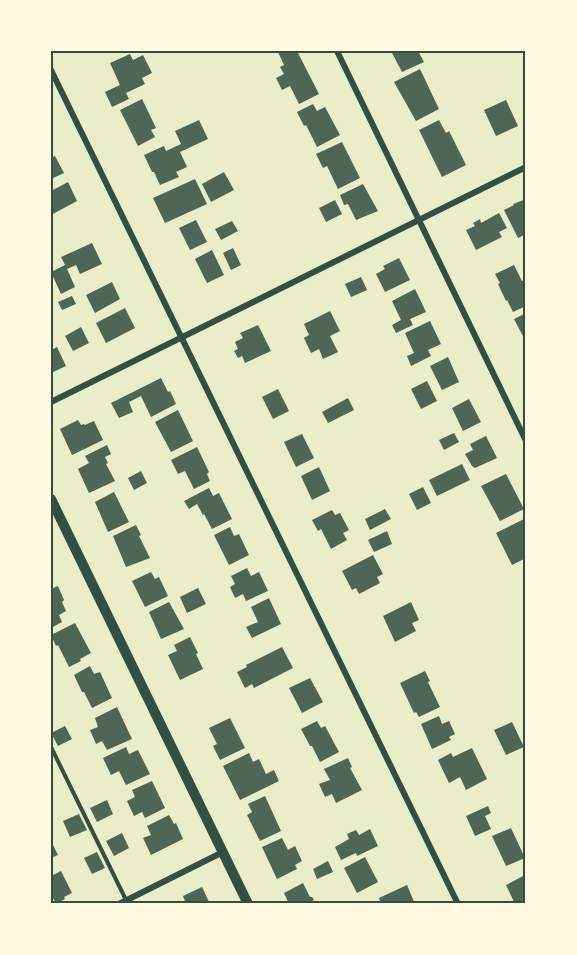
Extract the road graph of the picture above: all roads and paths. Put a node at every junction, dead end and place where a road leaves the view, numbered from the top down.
1 (337, 51) edge
2 (51, 70) edge
3 (526, 167) edge
4 (418, 220) junction
5 (181, 337) junction
6 (51, 402) edge
7 (526, 441) edge
8 (51, 499) edge
9 (51, 747) edge
10 (223, 852) junction
11 (127, 902) edge
12 (119, 904) edge
13 (248, 904) edge
14 (458, 904) edge

1 - 4 street
2 - 5 street
3 - 4 street
4 - 5 street
4 - 7 street
5 - 6 street
5 - 14 street
8 - 10 street
9 - 11 lane
10 - 11 street
10 - 13 street
11 - 12 street

